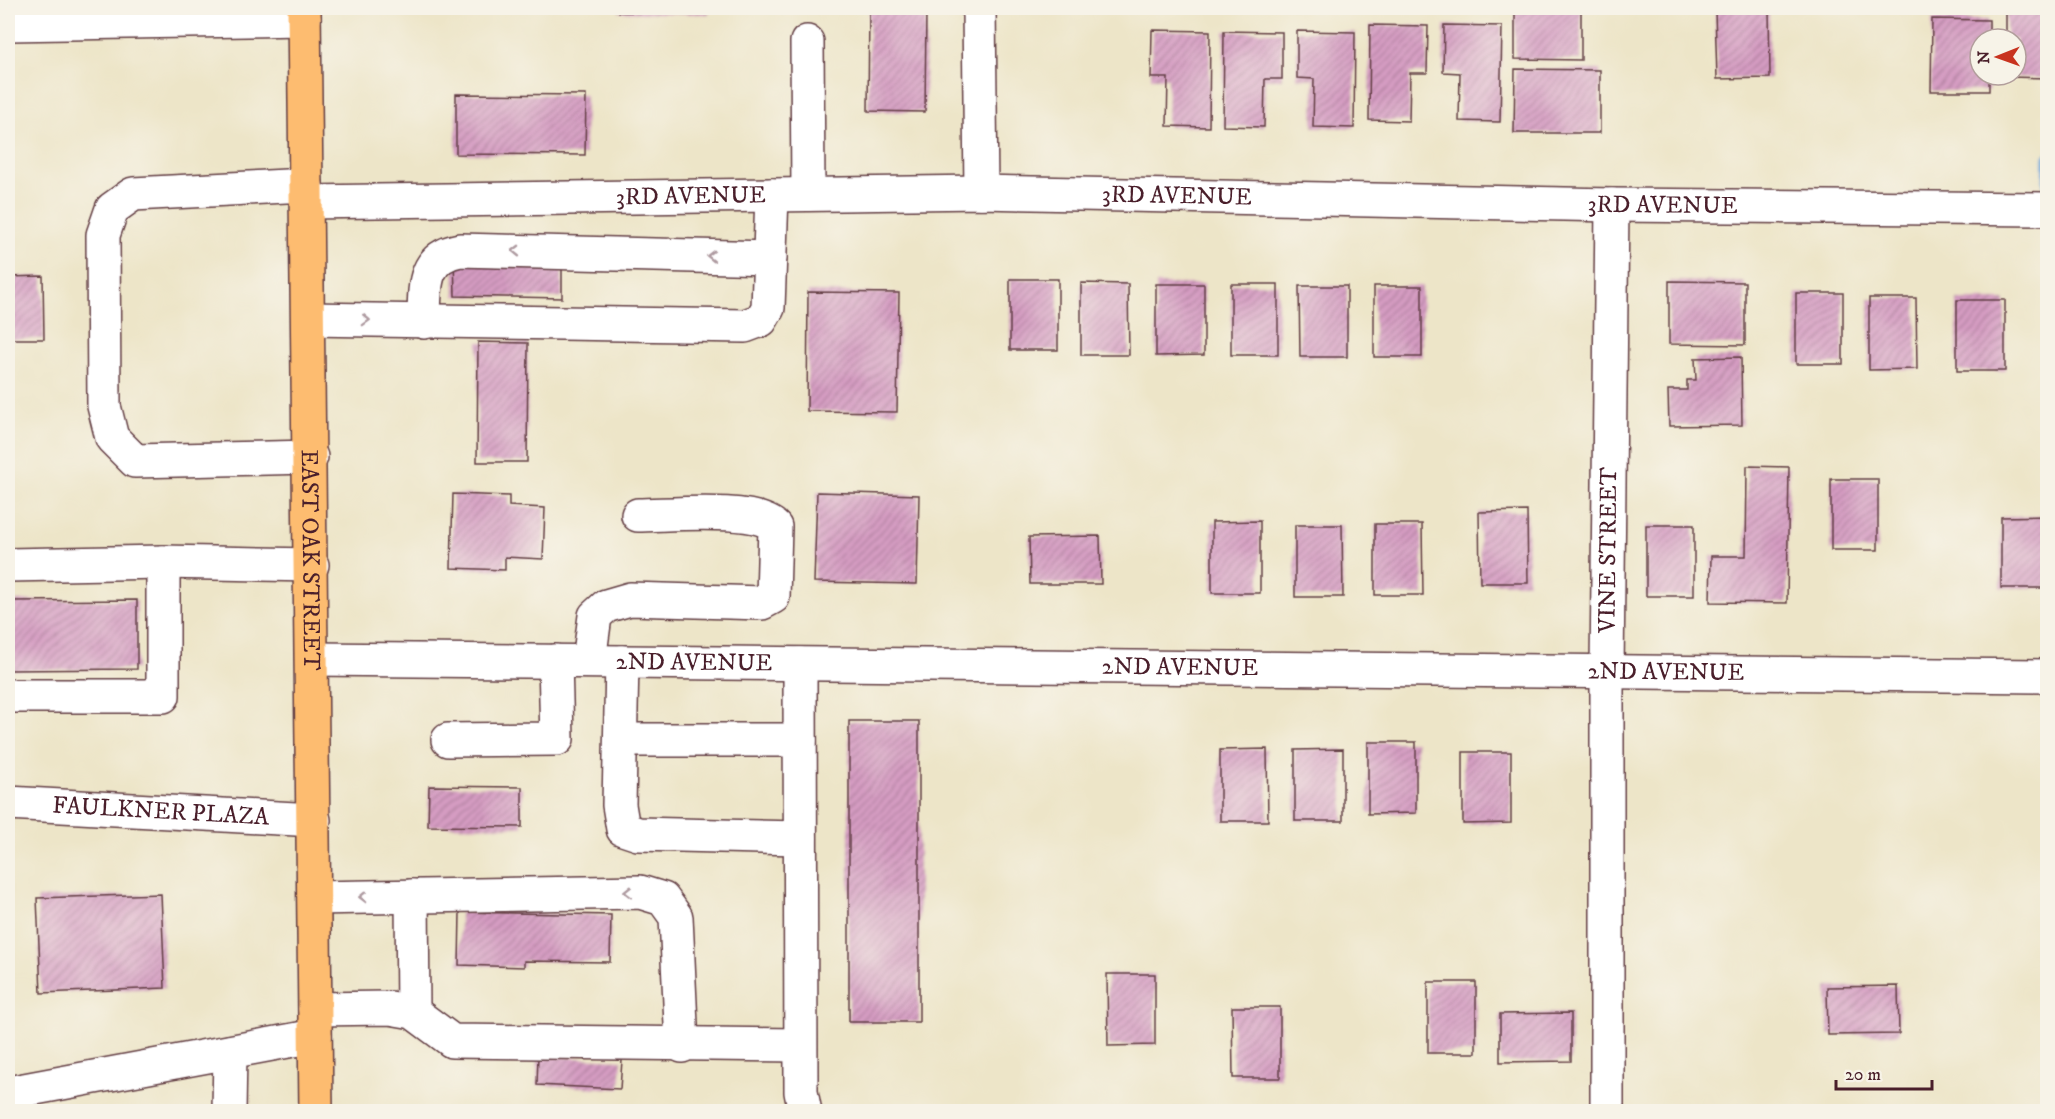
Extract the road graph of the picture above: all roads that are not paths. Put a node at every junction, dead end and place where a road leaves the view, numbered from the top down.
1 (979, 8) edge
2 (304, 13) edge
3 (8, 24) edge
4 (807, 42) dead end
5 (981, 192) junction
6 (306, 193) junction
7 (808, 194) junction
8 (772, 195) junction
9 (1612, 205) junction
10 (2048, 209) edge
11 (770, 258) junction
12 (308, 319) junction
13 (424, 322) junction
14 (310, 457) junction
15 (638, 516) dead end
16 (149, 562) junction
17 (312, 565) junction
18 (8, 566) edge
19 (8, 581) edge
20 (313, 659) junction
21 (555, 661) junction
22 (589, 661) junction
23 (622, 662) junction
24 (800, 664) junction
25 (1607, 672) junction
26 (8, 674) edge
27 (163, 674) junction
28 (2048, 676) edge
29 (8, 696) edge
30 (448, 740) dead end
31 (621, 740) junction
32 (800, 740) junction
33 (8, 803) edge
34 (314, 820) junction
35 (800, 838) junction
36 (412, 896) junction
37 (315, 898) junction
38 (413, 1012) junction
39 (315, 1022) junction
40 (800, 1045) junction
41 (682, 1046) junction
42 (230, 1052) junction
43 (8, 1093) edge
44 (229, 1112) edge
45 (316, 1112) edge
46 (805, 1112) edge
47 (1607, 1112) edge

1 - 5 street
2 - 3 street
2 - 6 highway, EAST OAK STREET
4 - 7 street
5 - 7 street, 3RD AVENUE
5 - 9 street, 3RD AVENUE
6 - 8 street, 3RD AVENUE
6 - 12 highway, EAST OAK STREET
6 - 14 street, 3RD AVENUE
7 - 8 street, 3RD AVENUE
8 - 11 street
9 - 10 street, 3RD AVENUE
9 - 25 street, VINE STREET
11 -> 13 street
11 - 13 street
12 -> 13 street
12 - 14 highway, EAST OAK STREET
14 - 17 highway, EAST OAK STREET
15 - 22 street
16 - 17 street
16 - 18 street
16 - 19 street
16 - 27 street
17 - 20 highway, EAST OAK STREET
20 - 21 street, 2ND AVENUE
20 - 34 highway, EAST OAK STREET
21 - 22 street, 2ND AVENUE
21 - 30 street
22 - 23 street, 2ND AVENUE
23 - 24 street, 2ND AVENUE
23 - 31 street
24 - 25 street, 2ND AVENUE
24 - 32 street
25 - 28 street, 2ND AVENUE
25 - 47 street, VINE STREET
26 - 27 street
27 - 29 street
31 - 32 street
31 - 35 street
32 - 35 street
33 - 34 street, FAULKNER PLAZA
34 - 37 highway, EAST OAK STREET
35 - 40 street
36 -> 37 street
36 - 38 street
41 -> 36 street
37 - 39 highway, EAST OAK STREET
38 - 39 street
38 - 41 street
39 - 42 street
39 - 45 highway, EAST OAK STREET
40 - 41 street
40 - 46 street
42 - 43 street
42 - 44 street

